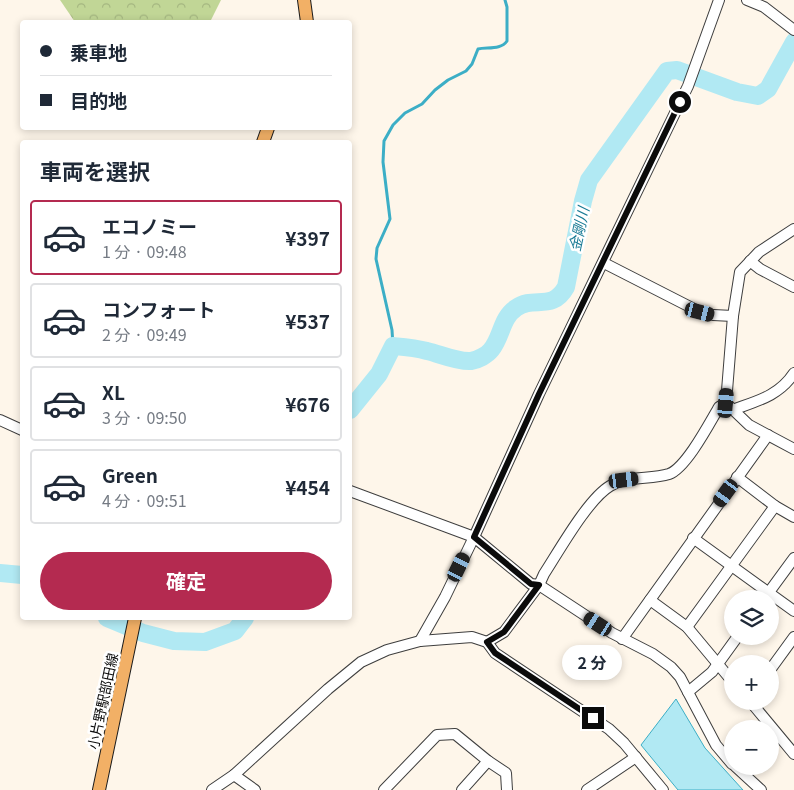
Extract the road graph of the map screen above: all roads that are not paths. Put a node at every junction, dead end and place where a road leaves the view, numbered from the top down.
1 (304, 0) edge
2 (719, 0) edge
3 (747, 0) edge
4 (307, 20) edge
5 (794, 30) edge
6 (794, 229) edge
7 (750, 261) junction
8 (604, 263) junction
9 (794, 287) edge
10 (733, 316) junction
11 (794, 373) edge
12 (729, 406) junction
13 (0, 420) edge
14 (20, 429) edge
15 (768, 435) junction
16 (794, 449) edge
17 (737, 478) junction
18 (352, 491) edge
19 (775, 506) junction
20 (794, 517) edge
21 (474, 537) junction
22 (693, 538) junction
23 (794, 558) edge
24 (732, 566) junction
25 (539, 585) junction
26 (760, 590) edge
27 (770, 590) edge
28 (650, 600) junction
29 (779, 602) edge
30 (794, 611) edge
31 (135, 620) edge
32 (687, 627) junction
33 (794, 637) edge
34 (622, 639) junction
35 (420, 641) junction
36 (487, 642) junction
37 (732, 645) edge
38 (779, 658) edge
39 (718, 664) junction
40 (724, 671) edge
41 (688, 692) junction
42 (757, 710) edge
43 (794, 736) edge
44 (787, 746) junction
45 (724, 754) edge
46 (794, 754) edge
47 (636, 757) junction
48 (488, 761) junction
49 (234, 775) junction
50 (745, 775) edge
51 (98, 790) edge
52 (212, 790) edge
53 (255, 790) edge
54 (384, 790) edge
55 (462, 790) edge
56 (507, 790) edge
57 (588, 790) edge
58 (663, 790) edge
59 (761, 790) edge

1 - 4 main road
2 - 8 street
3 - 5 street
6 - 7 street
7 - 9 street
7 - 10 street
8 - 10 street
8 - 21 street
10 - 12 street
11 - 12 street
12 - 15 street
12 - 25 street
13 - 14 street
15 - 16 street
15 - 17 street
17 - 19 street
17 - 22 street
18 - 21 street
19 - 20 street
19 - 24 street
21 - 25 street
21 - 35 street
22 - 24 street
22 - 28 street
23 - 27 street
24 - 26 street
24 - 32 street
25 - 34 street
25 - 36 street
28 - 32 street
28 - 34 street
29 - 30 street
31 - 51 main road, 小片野駅部田線
32 - 39 street
33 - 38 street
34 - 41 street
35 - 36 street
35 - 49 street
36 - 47 street
37 - 39 street
39 - 40 street
39 - 41 street
41 - 45 street
42 - 44 street
43 - 44 street
44 - 46 street
47 - 57 street
47 - 58 street
48 - 54 street
48 - 55 street
48 - 56 street
49 - 52 street
49 - 53 street
50 - 59 street

